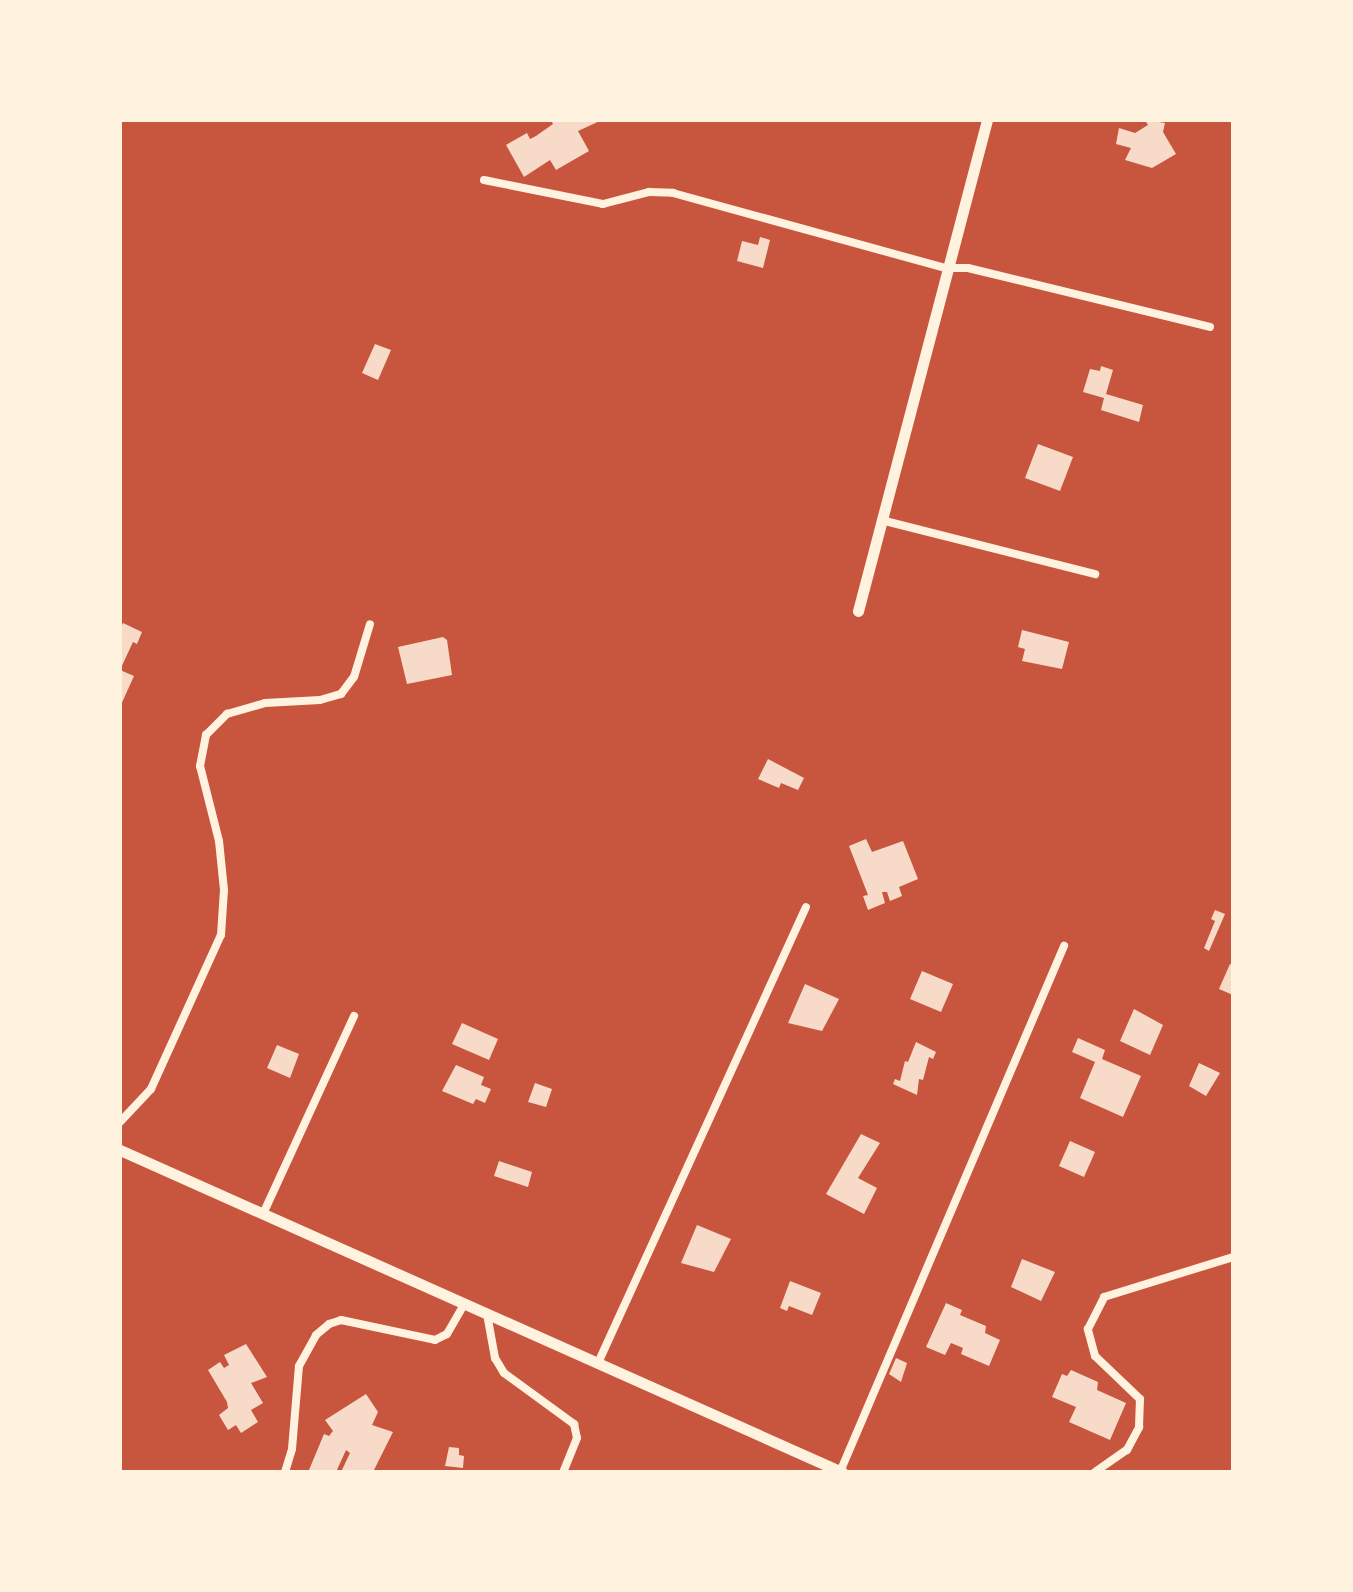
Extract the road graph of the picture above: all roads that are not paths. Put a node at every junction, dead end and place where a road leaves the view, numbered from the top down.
1 (987, 120) edge
2 (484, 180) dead end
3 (946, 268) junction
4 (1210, 327) dead end
5 (881, 520) junction
6 (1095, 574) dead end
7 (858, 611) dead end
8 (370, 624) dead end
9 (806, 907) dead end
10 (1064, 946) dead end
11 (354, 1016) dead end
12 (120, 1122) edge
13 (120, 1150) edge
14 (263, 1214) junction
15 (1233, 1257) edge
16 (464, 1304) junction
17 (487, 1314) junction
18 (598, 1363) junction
19 (285, 1472) edge
20 (563, 1472) edge
21 (841, 1472) edge
22 (1095, 1472) edge

1 - 3 street
2 - 3 street
3 - 4 street
3 - 5 street
5 - 6 street
5 - 7 street
8 - 12 street
9 - 18 street
10 - 21 street
11 - 14 street
13 - 14 street
14 - 16 street
15 - 22 street
16 - 17 street
16 - 19 street
17 - 18 street
17 - 20 street
18 - 21 street

